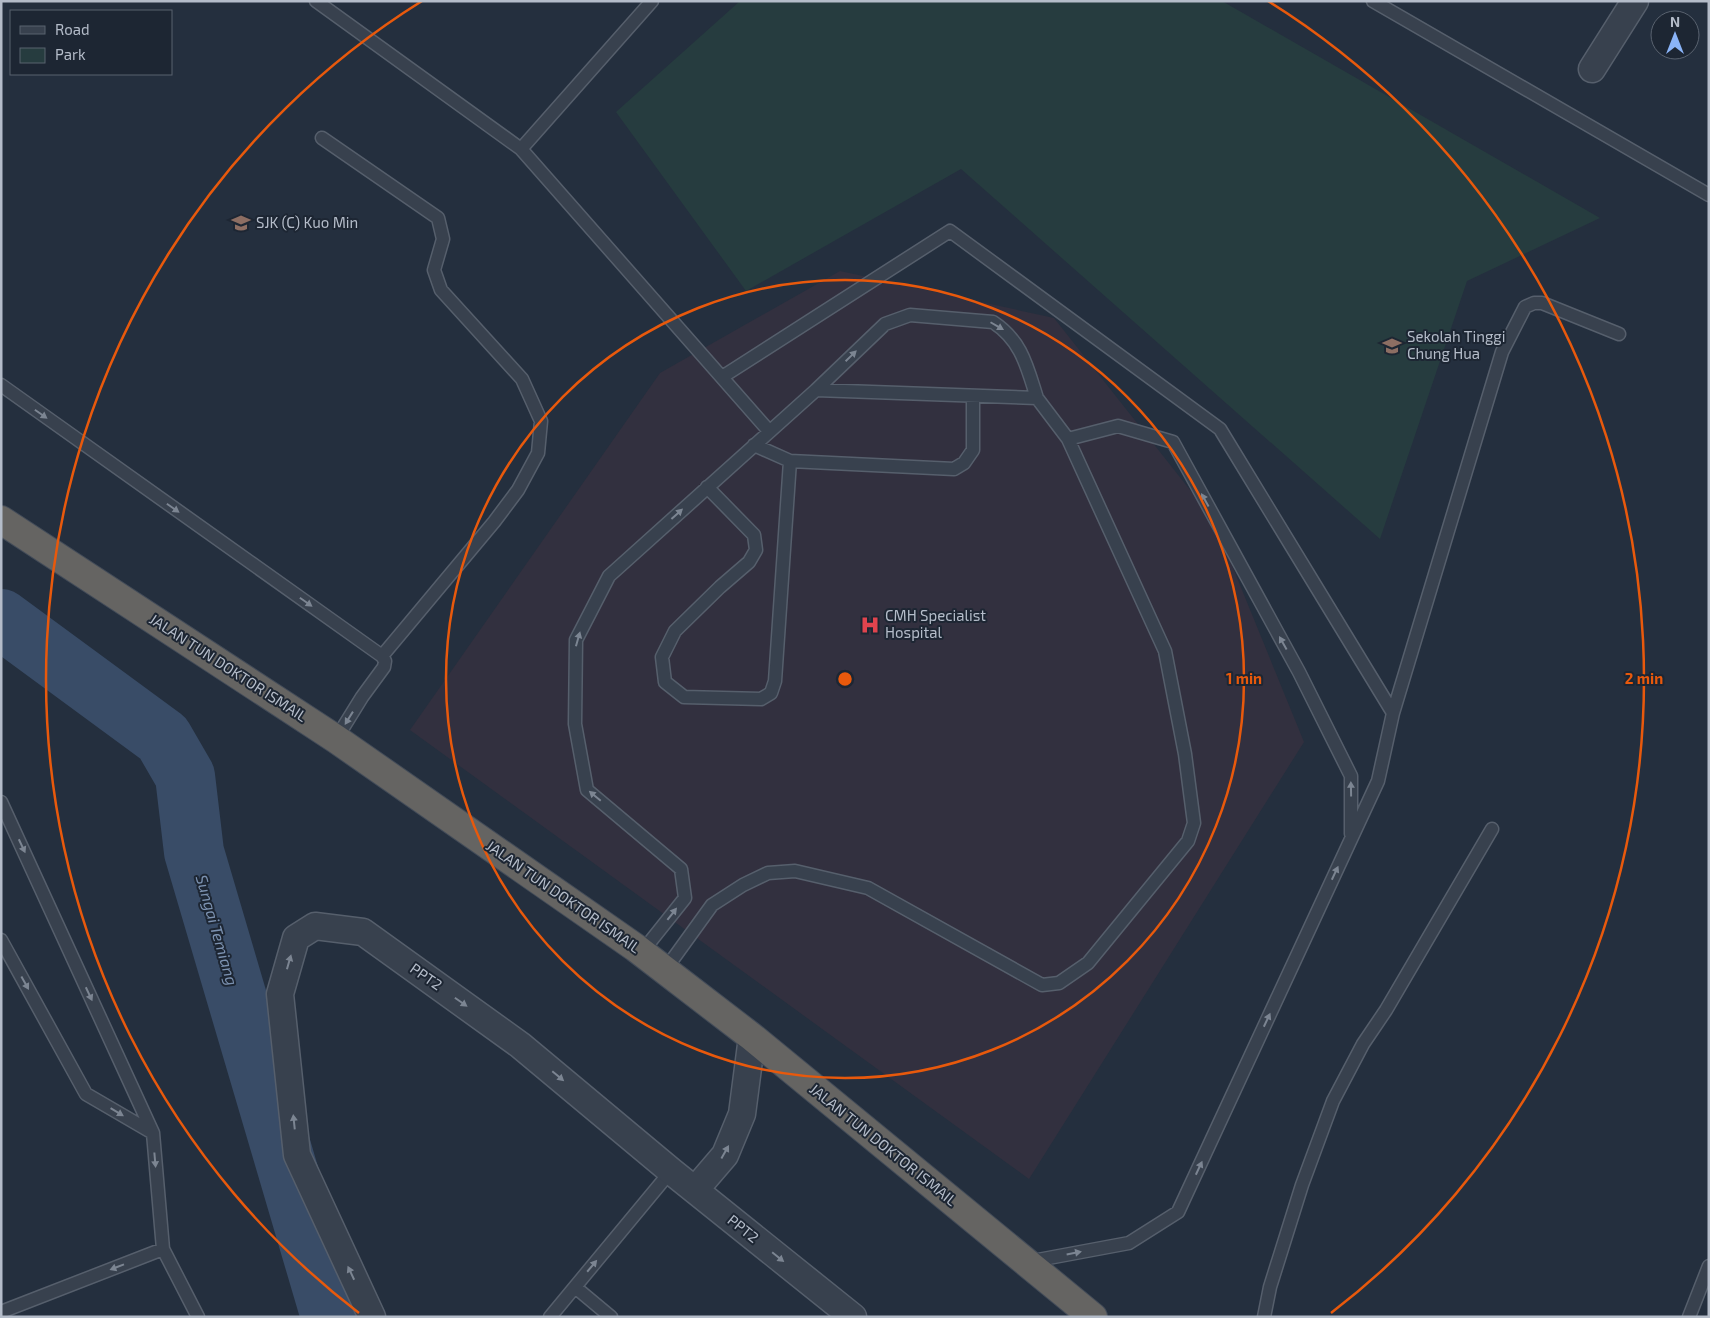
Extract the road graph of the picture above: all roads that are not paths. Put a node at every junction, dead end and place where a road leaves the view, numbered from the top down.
1 (316, 1) edge
2 (652, 1) edge
3 (1373, 1) edge
4 (1635, 1) edge
5 (1592, 69) dead end
6 (322, 138) dead end
7 (521, 149) junction
8 (1709, 195) edge
9 (1619, 334) dead end
10 (722, 377) junction
11 (1, 385) edge
12 (816, 390) junction
13 (973, 396) junction
14 (1037, 398) junction
15 (769, 431) junction
16 (1068, 439) junction
17 (754, 445) junction
18 (790, 461) junction
19 (707, 487) junction
20 (1, 520) edge
21 (382, 656) junction
22 (1393, 713) junction
23 (336, 739) junction
24 (1, 802) edge
25 (1492, 829) dead end
26 (1352, 838) junction
27 (1, 940) edge
28 (642, 952) junction
29 (665, 970) junction
30 (752, 1037) junction
31 (153, 1133) junction
32 (671, 1171) junction
33 (695, 1190) junction
34 (163, 1249) junction
35 (1026, 1262) junction
36 (1709, 1266) edge
37 (575, 1287) junction
38 (1, 1312) edge
39 (1090, 1316) edge
40 (198, 1317) edge
41 (372, 1317) edge
42 (550, 1317) edge
43 (611, 1317) edge
44 (853, 1317) edge
45 (1264, 1317) edge
46 (1689, 1317) edge

1 - 7 lane
2 - 7 lane
3 - 8 lane
4 - 5 street
6 - 21 lane
7 - 10 lane
9 - 22 lane
10 - 15 lane
10 - 22 lane
11 -> 21 lane
12 - 13 lane
12 -> 14 lane
12 - 15 lane
13 - 14 lane
13 - 18 lane
14 - 16 lane
15 - 17 lane
26 -> 16 lane
16 - 29 lane
17 - 18 lane
17 - 19 lane
18 - 19 lane
28 -> 19 lane
20 - 23 highway, JALAN TUN DOKTOR ISMAIL
21 -> 23 lane
22 - 26 lane
23 - 28 highway, JALAN TUN DOKTOR ISMAIL
24 -> 31 lane
25 - 45 lane
35 -> 26 lane
27 -> 31 lane
28 - 29 highway, JALAN TUN DOKTOR ISMAIL
29 - 30 highway, JALAN TUN DOKTOR ISMAIL
33 -> 30 street
30 - 35 highway, JALAN TUN DOKTOR ISMAIL
31 -> 34 lane
32 - 33 street, PPT2
37 -> 32 lane
41 -> 32 street, PPT2
33 -> 44 street, PPT2
34 -> 38 lane
34 - 40 lane
35 - 39 highway, JALAN TUN DOKTOR ISMAIL
36 - 46 lane
37 - 42 lane
37 - 43 lane

